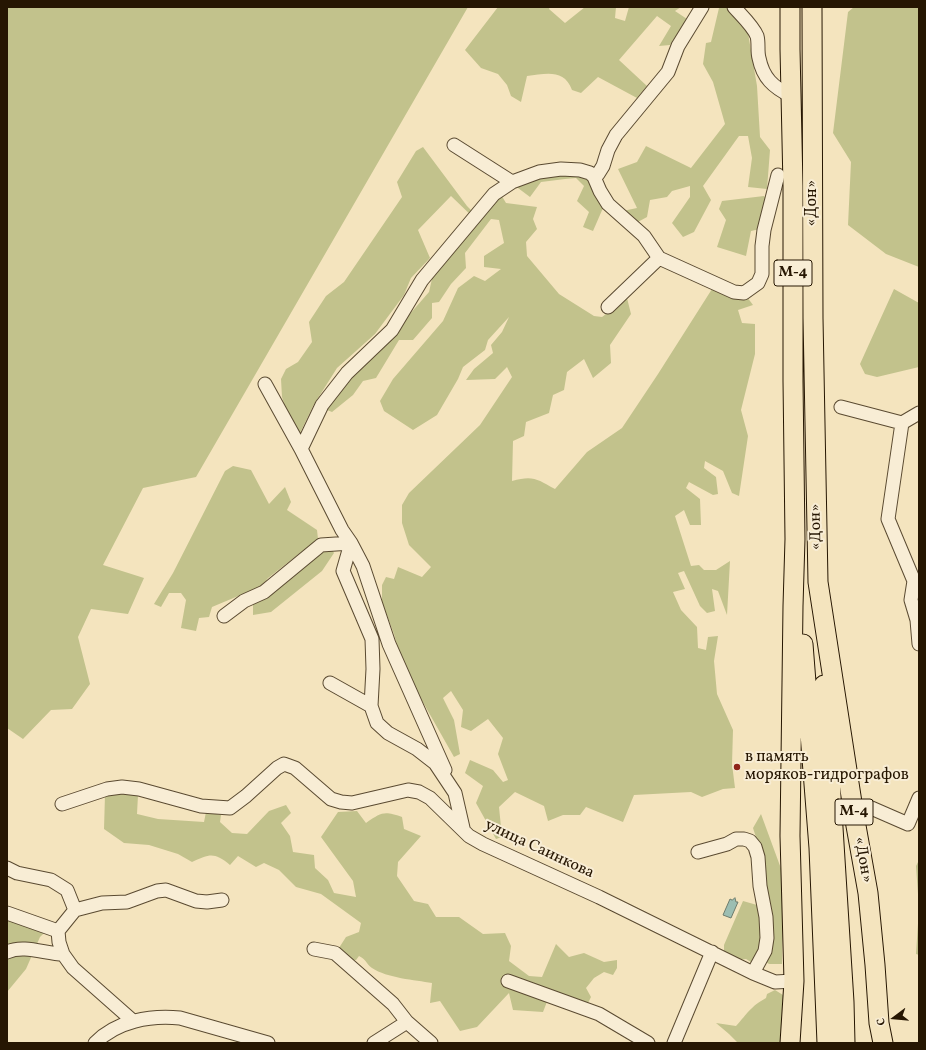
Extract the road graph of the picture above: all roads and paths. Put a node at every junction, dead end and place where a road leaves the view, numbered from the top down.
1 (702, 7) edge
2 (734, 7) edge
3 (790, 7) edge
4 (812, 7) edge
5 (791, 96) junction
6 (454, 146) dead end
7 (778, 175) dead end
8 (594, 177) junction
9 (512, 182) junction
10 (658, 258) junction
11 (608, 307) dead end
12 (266, 384) dead end
13 (841, 407) dead end
14 (919, 413) edge
15 (902, 423) junction
16 (301, 449) junction
17 (795, 539) junction
18 (351, 543) junction
19 (818, 582) junction
20 (916, 583) edge
21 (224, 616) dead end
22 (918, 620) edge
23 (919, 644) edge
24 (330, 683) dead end
25 (371, 706) junction
26 (455, 794) junction
27 (918, 801) edge
28 (62, 804) dead end
29 (869, 807) dead end
30 (463, 828) junction
31 (698, 852) dead end
32 (7, 868) edge
33 (222, 900) dead end
34 (75, 910) junction
35 (7, 913) edge
36 (58, 931) junction
37 (314, 949) dead end
38 (7, 952) edge
39 (712, 952) junction
40 (63, 954) junction
41 (753, 972) junction
42 (508, 981) dead end
43 (794, 981) junction
44 (133, 1021) junction
45 (407, 1022) junction
46 (95, 1043) edge
47 (268, 1043) edge
48 (374, 1043) edge
49 (431, 1043) edge
50 (648, 1043) edge
51 (674, 1043) edge
52 (790, 1043) edge
53 (827, 1043) edge
54 (845, 1043) edge
55 (883, 1043) edge

1 - 8 street
2 - 5 street
3 - 5 highway, «Дон» / М-4
4 - 19 highway, «Дон» / М-4
5 - 17 highway, «Дон» / М-4
6 - 9 street
7 - 10 street
8 - 9 street
8 - 10 street
9 - 16 street
10 - 11 street
12 - 16 street
13 - 15 street
14 - 15 street
15 - 20 street
16 - 18 street
17 - 43 highway, «Дон» / М-4
17 - 53 highway
18 - 21 street
18 - 25 street
18 - 26 street
19 - 54 highway
19 - 55 highway, «Дон» / М-4
20 - 22 street
22 - 23 street
24 - 25 street
25 - 26 street
26 - 30 street
27 - 29 street
28 - 30 street, улица Саинкова
30 - 39 street, улица Саинкова
31 - 41 street
32 - 34 street
33 - 34 street
34 - 36 street
35 - 36 street
36 - 40 street
37 - 45 street
38 - 40 street
39 - 41 street, улица Саинкова
39 - 51 street
40 - 44 street
41 - 43 street, улица Саинкова
42 - 50 street
43 - 52 highway, «Дон» / М-4
44 - 46 street
44 - 47 street
45 - 48 street
45 - 49 street

